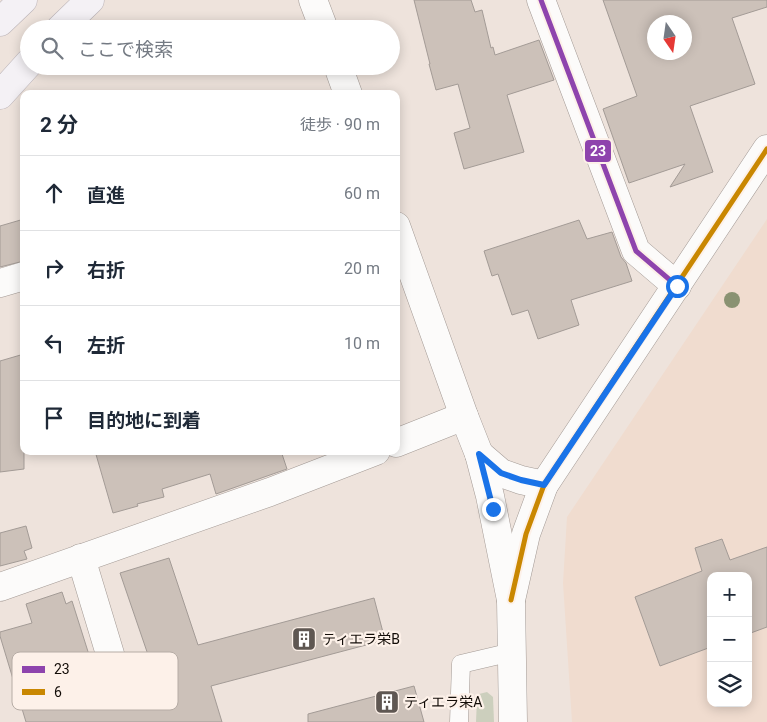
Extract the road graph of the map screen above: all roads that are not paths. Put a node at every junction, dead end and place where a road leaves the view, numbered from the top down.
1 (23, 0) edge
2 (90, 0) edge
3 (313, 0) edge
4 (541, 0) edge
5 (69, 20) edge
6 (321, 20) edge
7 (0, 22) edge
8 (20, 73) edge
9 (341, 75) edge
10 (347, 90) edge
11 (0, 95) edge
12 (767, 149) edge
13 (400, 237) edge
14 (20, 277) edge
15 (0, 283) edge
16 (677, 286) junction
17 (464, 416) junction
18 (400, 441) edge
19 (479, 454) junction
20 (366, 455) edge
21 (544, 485) junction
22 (82, 558) junction
23 (0, 587) edge
24 (511, 600) junction
25 (109, 652) edge
26 (512, 652) junction
27 (459, 722) edge
28 (513, 722) edge

1 - 7 main road
2 - 5 main road
3 - 6 street
4 - 16 street
8 - 11 main road
9 - 10 street
12 - 16 street
13 - 17 street
14 - 15 street
16 - 21 street
17 - 18 street
17 - 19 street
19 - 21 street
19 - 24 street
20 - 22 street
21 - 24 street
22 - 23 street
22 - 25 street
24 - 26 street
26 - 27 lane
26 - 28 street

